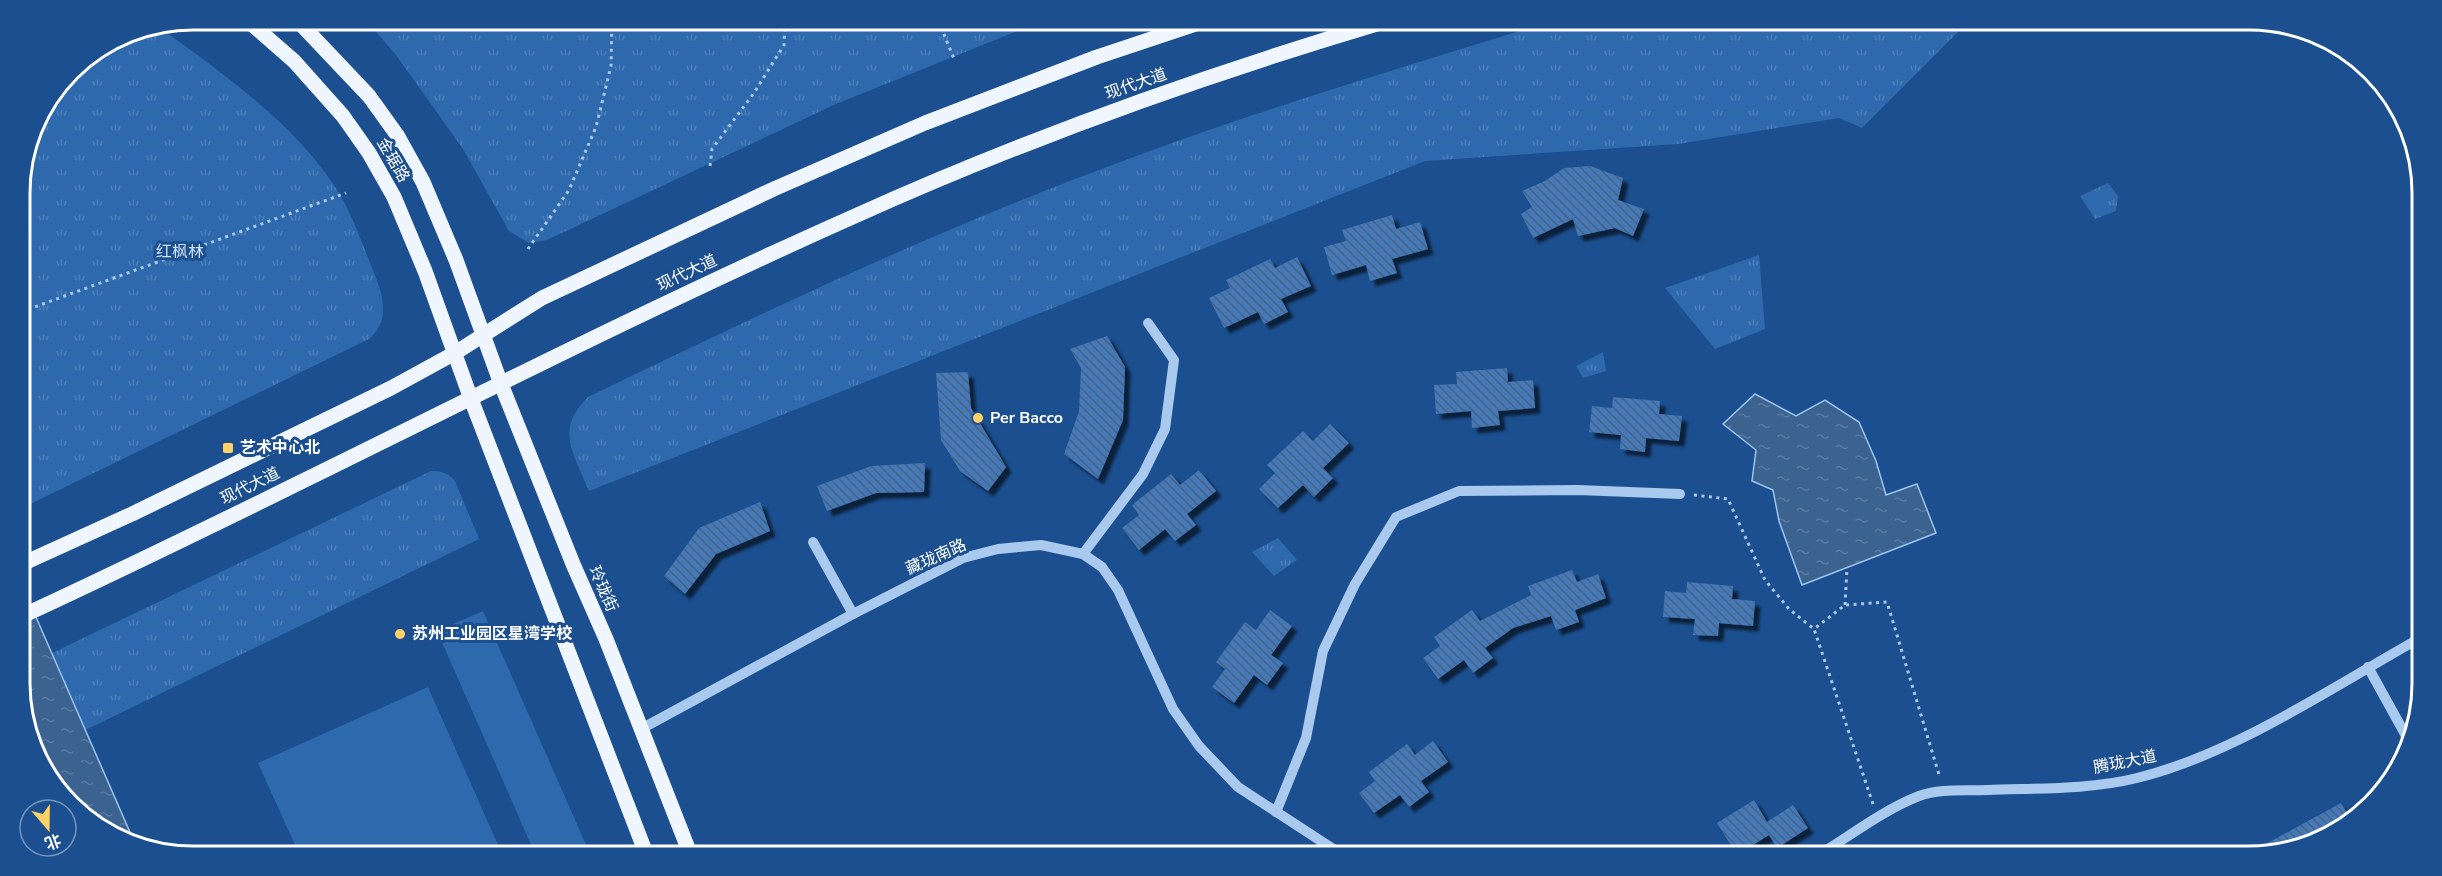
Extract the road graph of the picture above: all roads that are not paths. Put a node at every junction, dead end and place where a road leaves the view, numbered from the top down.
1 (258, 30) edge
2 (306, 30) edge
3 (1178, 30) edge
4 (1358, 30) edge
5 (1148, 323) dead end
6 (483, 336) junction
7 (455, 353) junction
8 (501, 384) junction
9 (471, 399) junction
10 (1680, 494) road end
11 (813, 542) dead end
12 (1083, 554) junction
13 (30, 560) edge
14 (30, 612) edge
15 (853, 614) junction
16 (2412, 643) edge
17 (2368, 668) junction
18 (641, 729) junction
19 (2404, 732) edge
20 (1276, 812) junction
21 (643, 846) edge
22 (687, 846) edge
23 (1329, 846) edge
24 (1833, 846) edge

1 - 7 main road, 金琚路
2 - 6 main road, 金琚路
3 - 6 main road, 现代大道
4 - 8 main road, 现代大道
5 - 12 street
6 - 7 main road, 现代大道
6 - 8 main road, 玲珑街
7 - 9 main road
7 - 13 main road, 现代大道
8 - 9 main road, 现代大道
8 - 18 main road, 玲珑街
9 - 14 main road, 现代大道
9 - 21 main road
10 - 20 street
11 - 15 street
12 - 15 street, 藏珑南路
12 - 20 street, 藏珑南路
15 - 18 street, 藏珑南路
16 - 17 street, 腾珑大道
17 - 19 street
17 - 24 street, 腾珑大道
18 - 22 main road, 玲珑街
20 - 23 street, 藏珑南路

